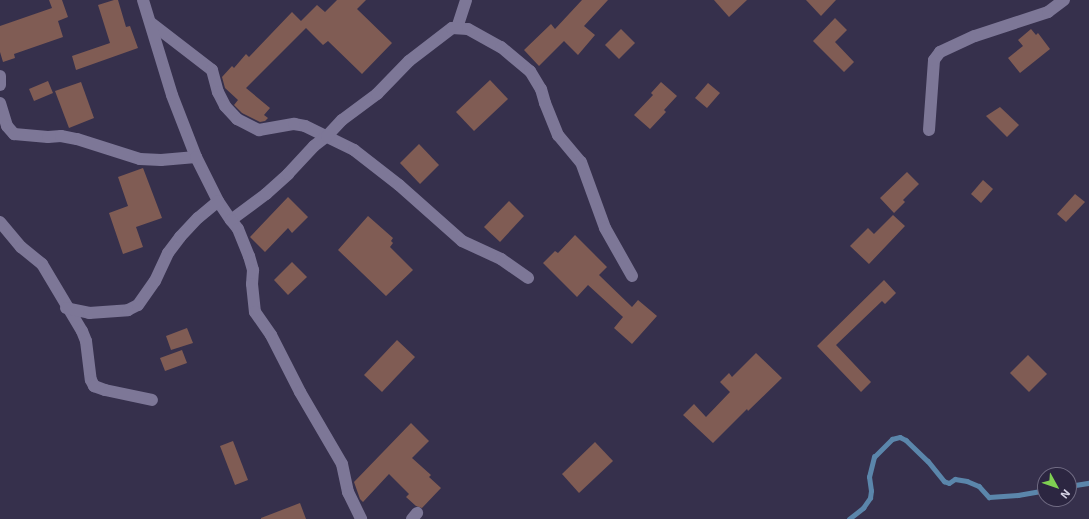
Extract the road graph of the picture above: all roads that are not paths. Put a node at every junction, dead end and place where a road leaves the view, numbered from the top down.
1 (143, 0) edge
2 (466, 0) edge
3 (1064, 0) edge
4 (151, 23) junction
5 (457, 28) junction
6 (0, 76) edge
7 (0, 85) edge
8 (0, 103) edge
9 (929, 130) dead end
10 (327, 136) junction
11 (196, 157) junction
12 (218, 201) junction
13 (232, 220) junction
14 (0, 222) edge
15 (632, 276) dead end
16 (528, 278) dead end
17 (66, 308) junction
18 (152, 400) dead end
19 (361, 519) edge

1 - 4 street
2 - 5 street
3 - 9 street
4 - 10 street
4 - 11 street
5 - 10 street
5 - 15 street
6 - 7 street
8 - 11 street
10 - 13 street
10 - 16 street
11 - 12 street
12 - 13 street
12 - 17 street
13 - 19 street
14 - 17 street
17 - 18 street

